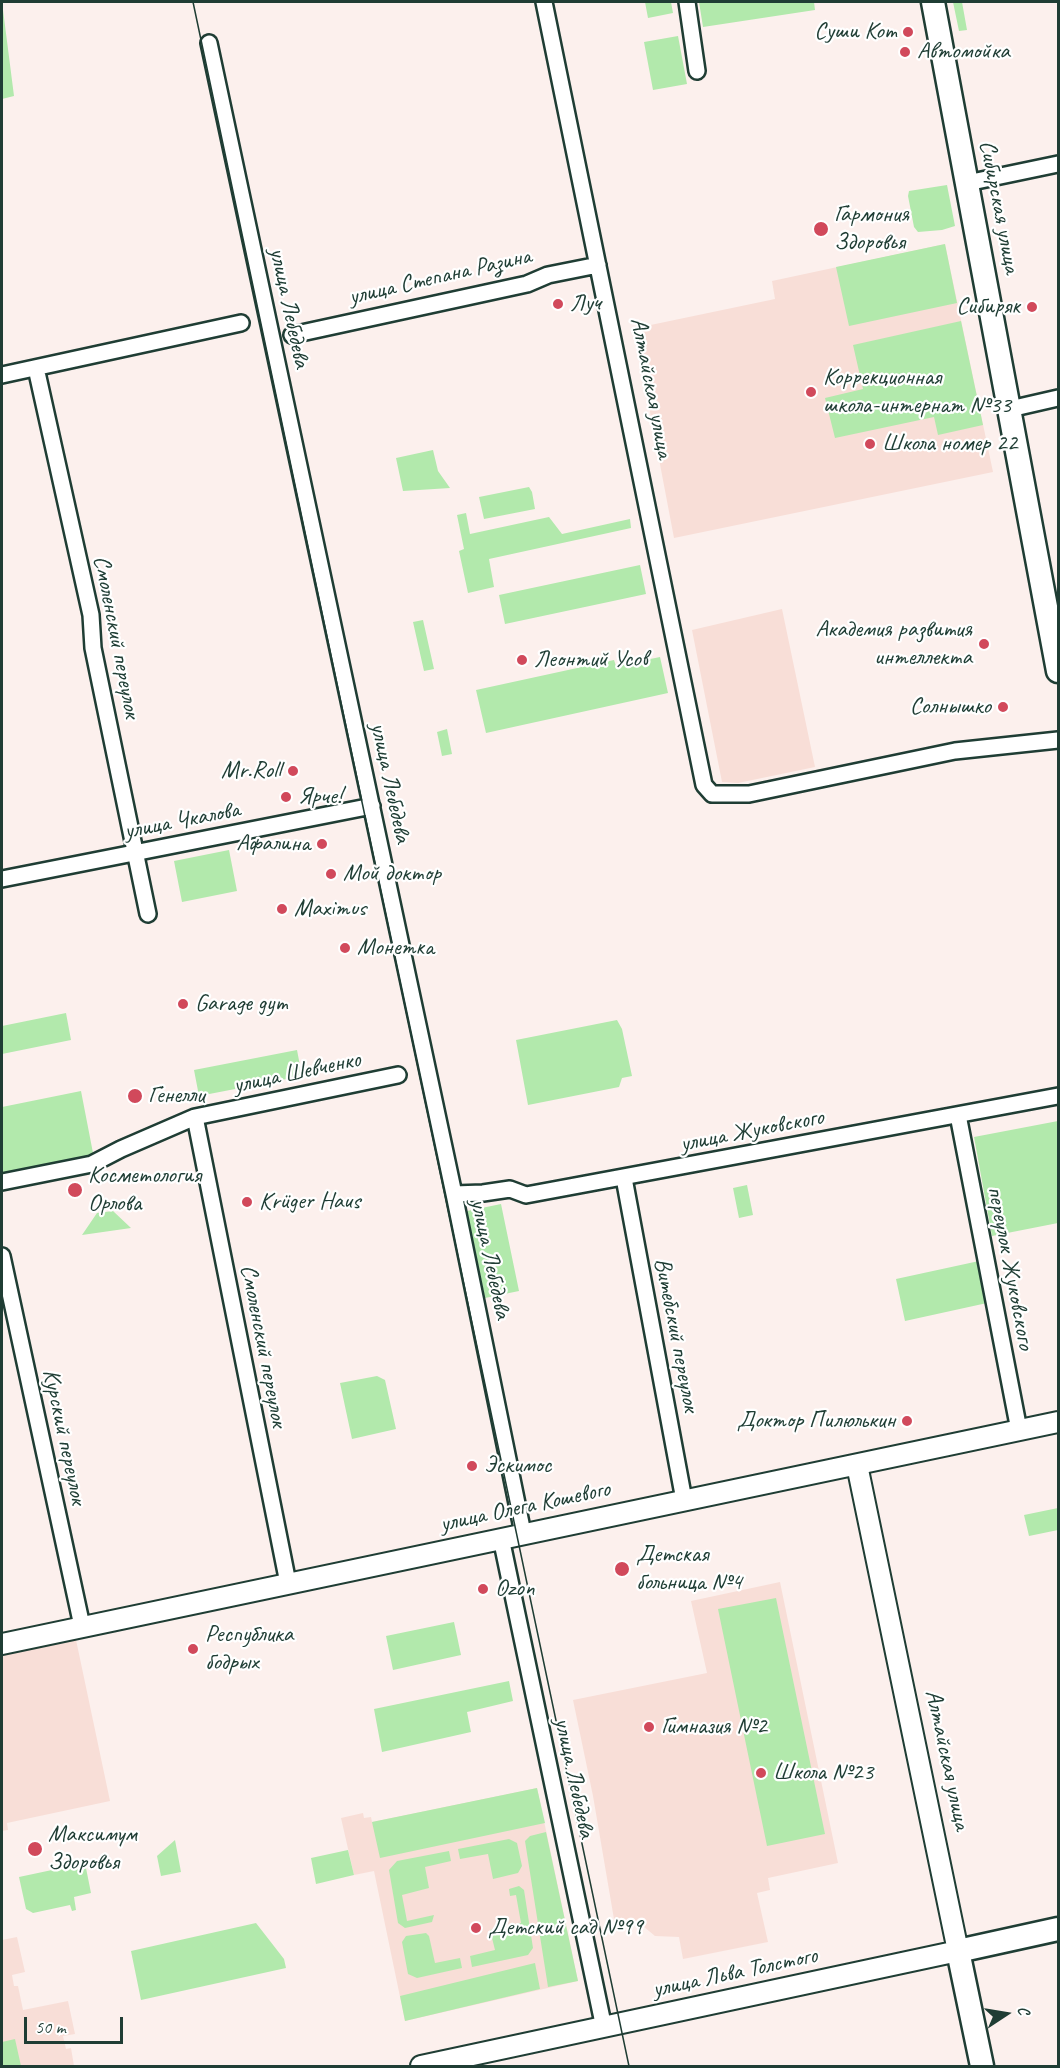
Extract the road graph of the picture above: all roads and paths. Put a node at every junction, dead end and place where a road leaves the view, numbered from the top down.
1 (544, 2) edge
2 (687, 2) edge
3 (933, 2) edge
4 (209, 43) dead end
5 (697, 71) dead end
6 (1059, 164) edge
7 (967, 183) junction
8 (598, 265) junction
9 (241, 323) dead end
10 (292, 335) dead end
11 (36, 368) junction
12 (2, 375) edge
13 (1059, 398) edge
14 (1010, 409) junction
15 (1059, 670) edge
16 (1059, 740) edge
17 (372, 806) junction
18 (136, 853) junction
19 (2, 879) edge
20 (148, 914) dead end
21 (398, 1075) dead end
22 (1059, 1096) edge
23 (958, 1115) junction
24 (195, 1117) junction
25 (624, 1178) junction
26 (2, 1182) edge
27 (454, 1194) junction
28 (2, 1256) edge
29 (1059, 1422) edge
30 (1019, 1430) junction
31 (857, 1465) junction
32 (684, 1500) junction
33 (523, 1533) junction
34 (501, 1538) junction
35 (288, 1583) junction
36 (82, 1626) junction
37 (2, 1644) edge
38 (1059, 1929) edge
39 (958, 1951) junction
40 (604, 2028) junction
41 (421, 2067) edge
42 (982, 2067) edge

1 - 8 street, Алтайская улица
2 - 5 street
3 - 7 main road, Сибирская улица
4 - 17 street, улица Лебедева
6 - 7 street
7 - 14 main road, Сибирская улица
8 - 10 street, улица Степана Разина
8 - 16 street, Алтайская улица
9 - 11 street
11 - 12 street
11 - 18 street, Смоленский переулок
13 - 14 street
14 - 15 main road, Сибирская улица
17 - 18 street, улица Чкалова
17 - 27 street, улица Лебедева
18 - 19 street, улица Чкалова
18 - 20 street, Смоленский переулок
21 - 24 street, улица Шевченко
22 - 23 street, улица Жуковского
23 - 25 street, улица Жуковского
23 - 30 street, переулок Жуковского
24 - 26 street, улица Шевченко
24 - 35 street, Смоленский переулок
25 - 27 street, улица Жуковского
25 - 32 street, Витебский переулок
27 - 33 street, улица Лебедева
28 - 36 street, Курский переулок
29 - 30 street, улица Олега Кошевого
30 - 31 street, улица Олега Кошевого
31 - 32 street, улица Олега Кошевого
31 - 39 street, Алтайская улица
32 - 33 street, улица Олега Кошевого
33 - 34 street, улица Олега Кошевого
34 - 35 street, улица Олега Кошевого
34 - 40 street, улица Лебедева
35 - 36 street, улица Олега Кошевого
36 - 37 street, улица Олега Кошевого
38 - 39 main road, улица Льва Толстого
39 - 40 street, улица Льва Толстого
39 - 42 main road, Алтайская улица
40 - 41 street, улица Льва Толстого

